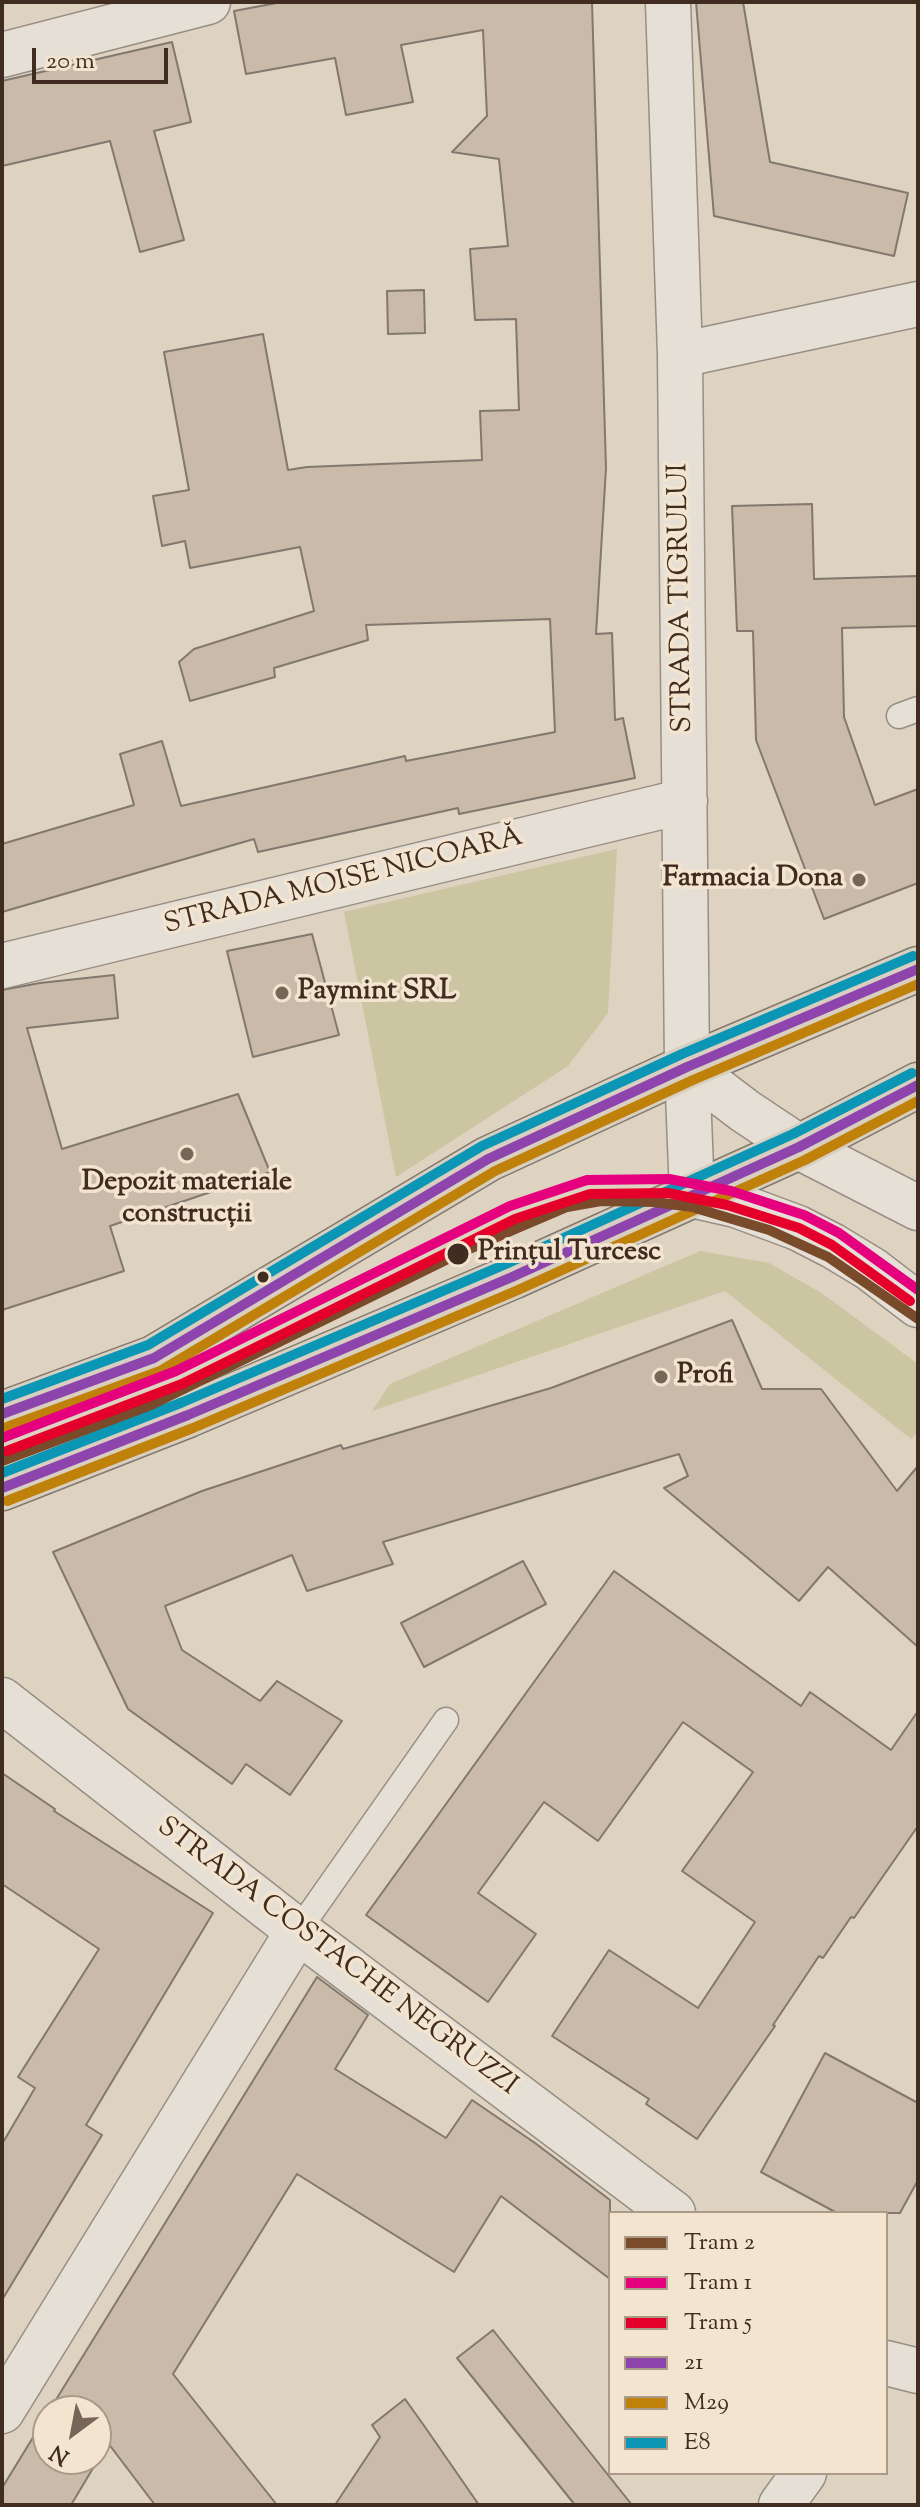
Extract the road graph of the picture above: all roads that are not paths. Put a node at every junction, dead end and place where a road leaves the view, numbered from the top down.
1 (208, 2) edge
2 (668, 2) edge
3 (2, 55) edge
4 (918, 304) edge
5 (680, 355) junction
6 (685, 801) junction
7 (2, 966) edge
8 (918, 969) edge
9 (687, 1067) junction
10 (918, 1085) edge
11 (799, 1147) junction
12 (692, 1195) junction
13 (918, 1208) edge
14 (918, 1305) edge
15 (2, 1414) edge
16 (2, 1488) edge
17 (2, 1700) edge
18 (446, 1720) dead end
19 (298, 1931) junction
20 (670, 2211) edge
21 (888, 2364) edge
22 (918, 2371) edge
23 (3, 2408) edge
24 (803, 2475) edge
25 (781, 2505) edge

1 - 3 street
2 - 5 street, STRADA TIGRULUI
4 - 5 street
5 - 6 street, STRADA TIGRULUI
6 - 7 street, STRADA MOISE NICOARĂ
6 - 9 street, STRADA TIGRULUI
8 - 9 main road
9 - 11 street
9 - 12 street, STRADA TIGRULUI
9 - 15 main road
10 - 11 main road
11 - 12 main road
11 - 13 street
12 - 14 street
12 - 16 main road
17 - 19 street, STRADA COSTACHE NEGRUZZI
18 - 19 lane
19 - 20 street, STRADA COSTACHE NEGRUZZI
19 - 23 street
21 - 22 street
24 - 25 street

